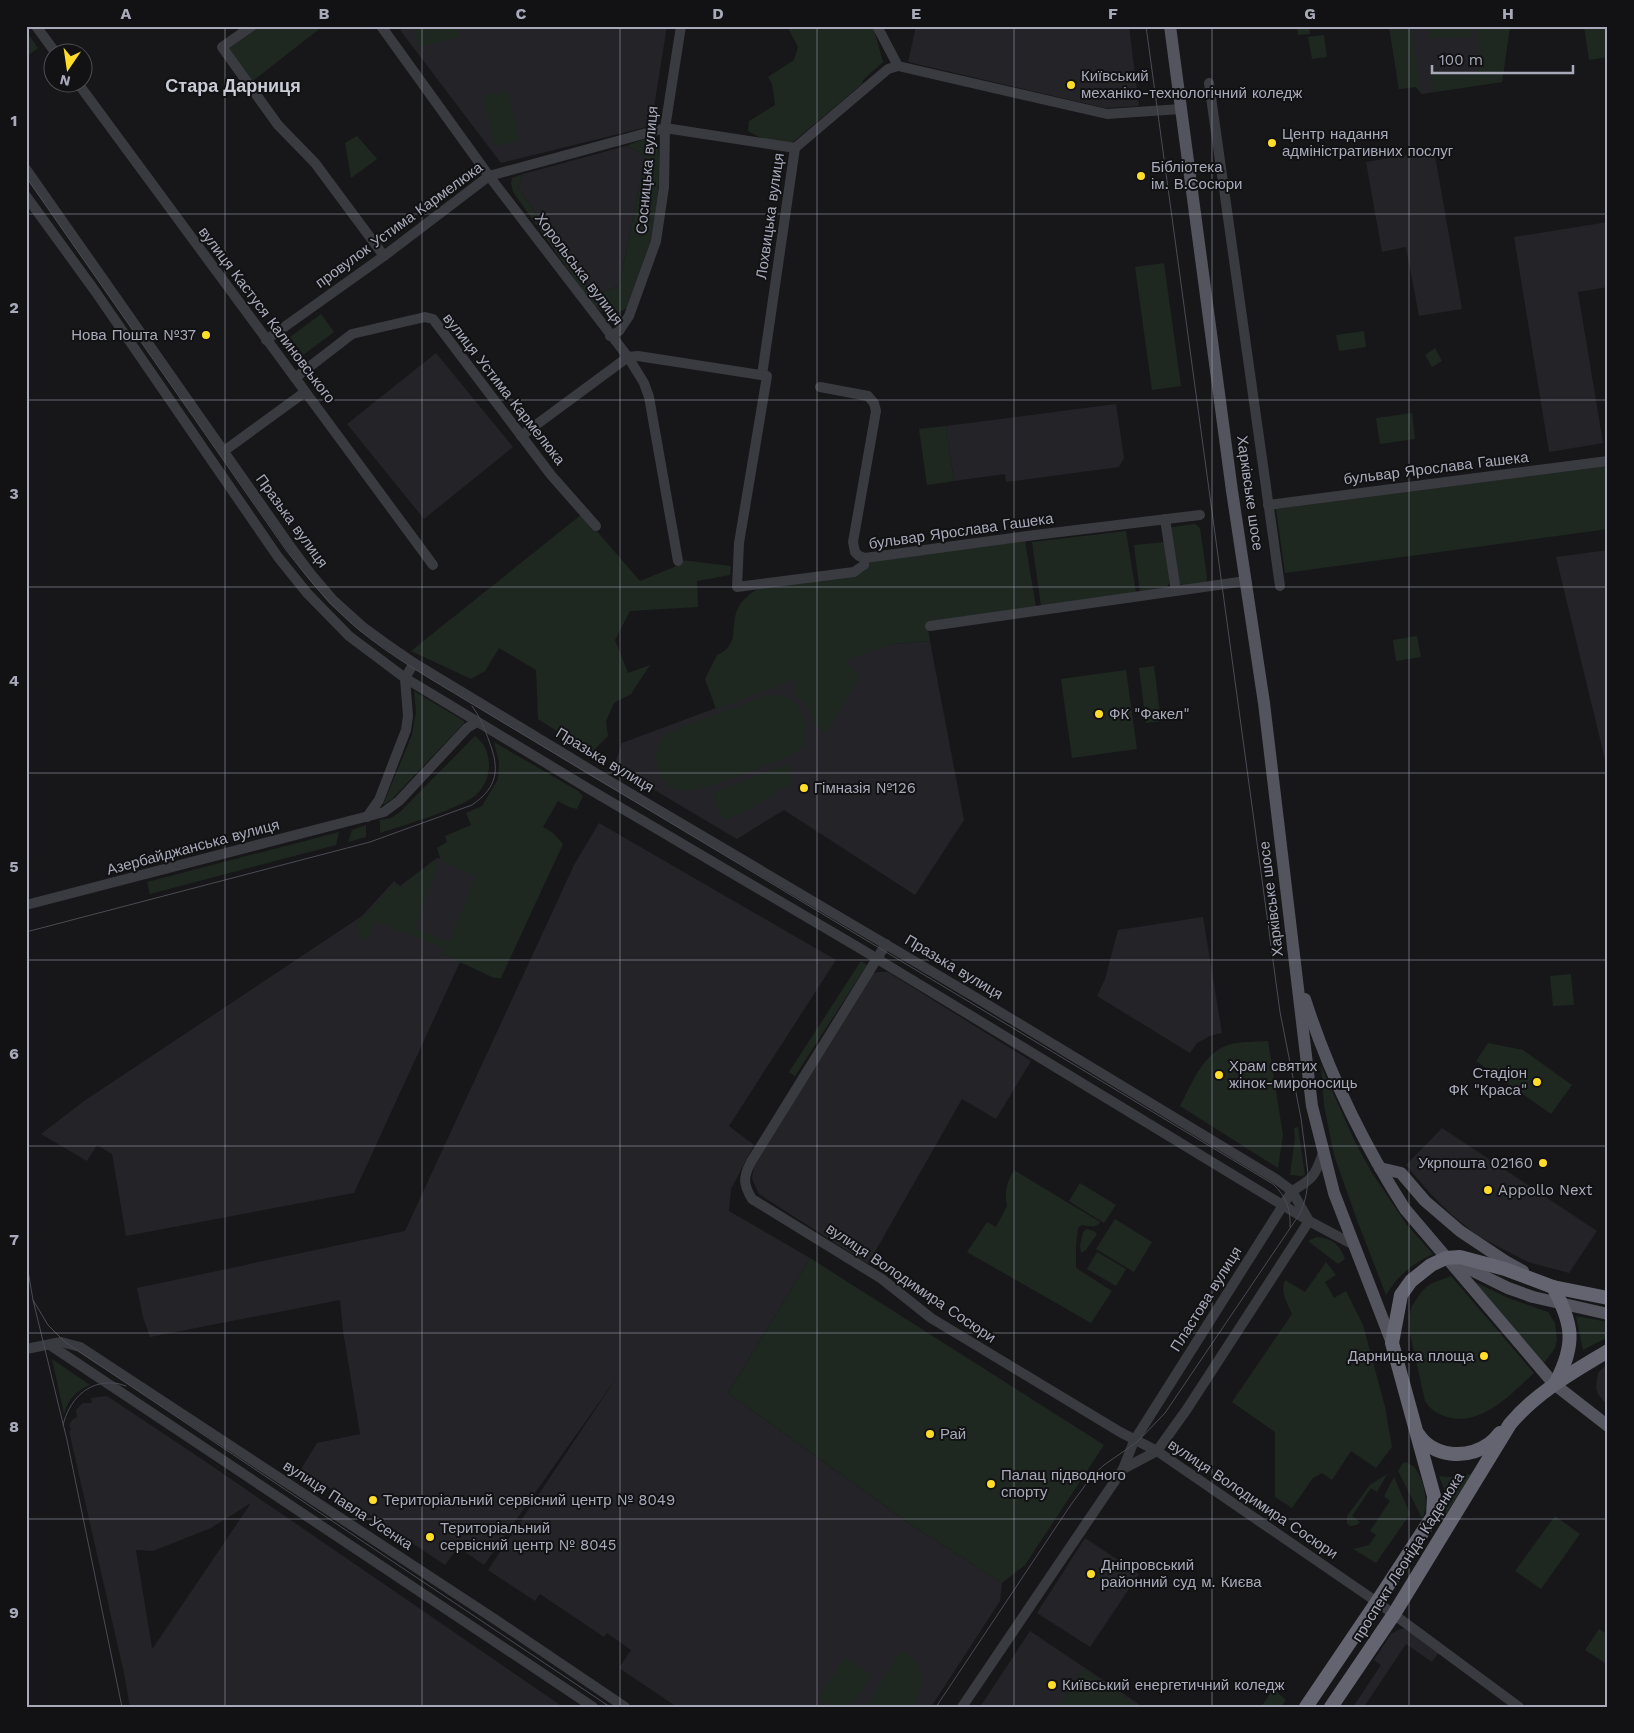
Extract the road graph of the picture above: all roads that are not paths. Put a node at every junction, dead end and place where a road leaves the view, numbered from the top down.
1 (36, 26) edge
2 (252, 26) edge
3 (382, 26) edge
4 (681, 26) edge
5 (877, 26) edge
6 (1170, 26) edge
7 (48, 42) edge
8 (898, 66) junction
9 (1210, 84) dead end
10 (84, 92) edge
11 (1180, 109) junction
12 (665, 128) junction
13 (795, 148) junction
14 (26, 169) edge
15 (489, 176) junction
16 (26, 196) edge
17 (384, 256) junction
18 (610, 336) junction
19 (266, 340) junction
20 (628, 357) junction
21 (764, 376) junction
22 (295, 378) junction
23 (820, 387) dead end
24 (305, 392) junction
25 (521, 436) junction
26 (224, 451) junction
27 (1608, 461) edge
28 (1268, 505) junction
29 (1200, 515) dead end
30 (1165, 519) junction
31 (596, 526) dead end
32 (865, 558) junction
33 (678, 562) dead end
34 (433, 565) dead end
35 (1246, 581) junction
36 (1280, 586) dead end
37 (737, 587) joint
38 (1176, 591) junction
39 (930, 626) dead end
40 (414, 663) junction
41 (405, 678) junction
42 (477, 722) junction
43 (596, 773) junction
44 (588, 789) junction
45 (367, 817) junction
46 (26, 905) edge
47 (886, 944) junction
48 (878, 959) junction
49 (1296, 966) junction
50 (1323, 1152) junction
51 (1380, 1168) junction
52 (1292, 1191) junction
53 (1283, 1205) junction
54 (1309, 1221) junction
55 (1354, 1245) junction
56 (1446, 1258) junction
57 (1553, 1287) junction
58 (1608, 1298) edge
59 (1563, 1304) junction
60 (1608, 1314) edge
61 (1392, 1343) junction
62 (50, 1345) junction
63 (26, 1349) edge
64 (1608, 1351) edge
65 (1554, 1384) junction
66 (1510, 1424) junction
67 (1608, 1426) edge
68 (1415, 1429) junction
69 (1134, 1441) junction
70 (1157, 1451) junction
71 (1123, 1470) junction
72 (1377, 1602) junction
73 (1394, 1614) junction
74 (593, 1707) edge
75 (624, 1707) edge
76 (962, 1707) edge
77 (1306, 1707) edge
78 (1332, 1707) edge
79 (1519, 1707) edge

1 - 7 street
2 - 17 street
3 - 15 street, Хорольська вулиця
4 - 12 street, Сосницька вулиця
5 - 8 street
6 - 11 main road, Харківське шосе
8 - 11 street
8 - 13 street, Лохвицька вулиця
9 - 28 street, Харківське шосе
10 - 19 street, вулиця Кастуся Калиновського
11 - 35 main road, Харківське шосе
12 - 13 street, провулок Устима Кармелюка
12 - 15 street, провулок Устима Кармелюка
12 - 18 street, Сосницька вулиця
13 - 21 street, Лохвицька вулиця
14 - 26 street, Празька вулиця
15 - 17 street, провулок Устима Кармелюка
15 - 18 street, Хорольська вулиця
16 - 41 street, Празька вулиця
17 - 19 street, провулок Устима Кармелюка
18 - 20 street, Хорольська вулиця
19 - 22 street, вулиця Кастуся Калиновського
20 - 21 street
20 - 25 street
20 - 33 street, Хорольська вулиця
21 - 37 street, Лохвицька вулиця
22 - 24 street, вулиця Кастуся Калиновського
22 - 25 street, вулиця Устима Кармелюка
23 - 32 street
24 - 26 street
24 - 34 street, вулиця Кастуся Калиновського
25 - 31 street, вулиця Устима Кармелюка
26 - 40 street, Празька вулиця
27 - 28 street, бульвар Ярослава Гашека
28 - 36 street, Харківське шосе
29 - 30 street, бульвар Ярослава Гашека
30 - 32 street, бульвар Ярослава Гашека
30 - 38 street
32 - 37 street, бульвар Ярослава Гашека
35 - 38 street
35 - 49 main road, Харківське шосе
38 - 39 street
40 - 41 street
40 - 43 street, Празька вулиця
41 - 42 street, Празька вулиця
41 - 45 street
42 - 44 street, Празька вулиця
42 - 45 street, Азербайджанська вулиця
43 - 44 street
43 - 47 street, Празька вулиця
44 - 48 street, Празька вулиця
45 - 46 street, Азербайджанська вулиця
47 - 48 street, вулиця Володимира Сосюри
47 - 52 street, Празька вулиця
48 - 53 street, Празька вулиця
48 - 69 street, вулиця Володимира Сосюри
49 - 50 main road, Харківське шосе
49 - 51 main road, Харківське шосе
50 - 52 street, Пластова вулиця
50 - 55 main road, Харківське шосе
51 - 56 main road, Харківське шосе
51 - 57 main road
52 - 53 street, Пластова вулиця
52 - 54 street, Празька вулиця
53 - 54 street, Празька вулиця
53 - 69 street, Пластова вулиця
54 - 55 street, Празька вулиця
54 - 70 street, Пластова вулиця
55 - 61 main road
56 - 57 highway
56 - 59 main road
56 - 61 highway
56 - 65 main road, Харківське шосе
57 - 58 highway
57 - 59 highway
59 - 60 main road
59 - 65 highway
61 - 68 highway
62 - 63 street, вулиця Павла Усенка
62 - 74 street, вулиця Павла Усенка
62 - 75 street, вулиця Павла Усенка
64 - 65 highway
65 - 66 highway
65 - 67 main road, Харківське шосе
66 - 68 highway
66 - 73 highway, проспект Леоніда Каденюка
68 - 72 highway, проспект Леоніда Каденюка
69 - 70 street, вулиця Володимира Сосюри
69 - 71 street, Пластова вулиця
70 - 71 street, Пластова вулиця
70 - 72 street, вулиця Володимира Сосюри
71 - 76 street, Пластова вулиця
72 - 73 street, вулиця Володимира Сосюри
72 - 77 highway, проспект Леоніда Каденюка
73 - 78 highway, проспект Леоніда Каденюка
73 - 79 street, вулиця Володимира Сосюри

